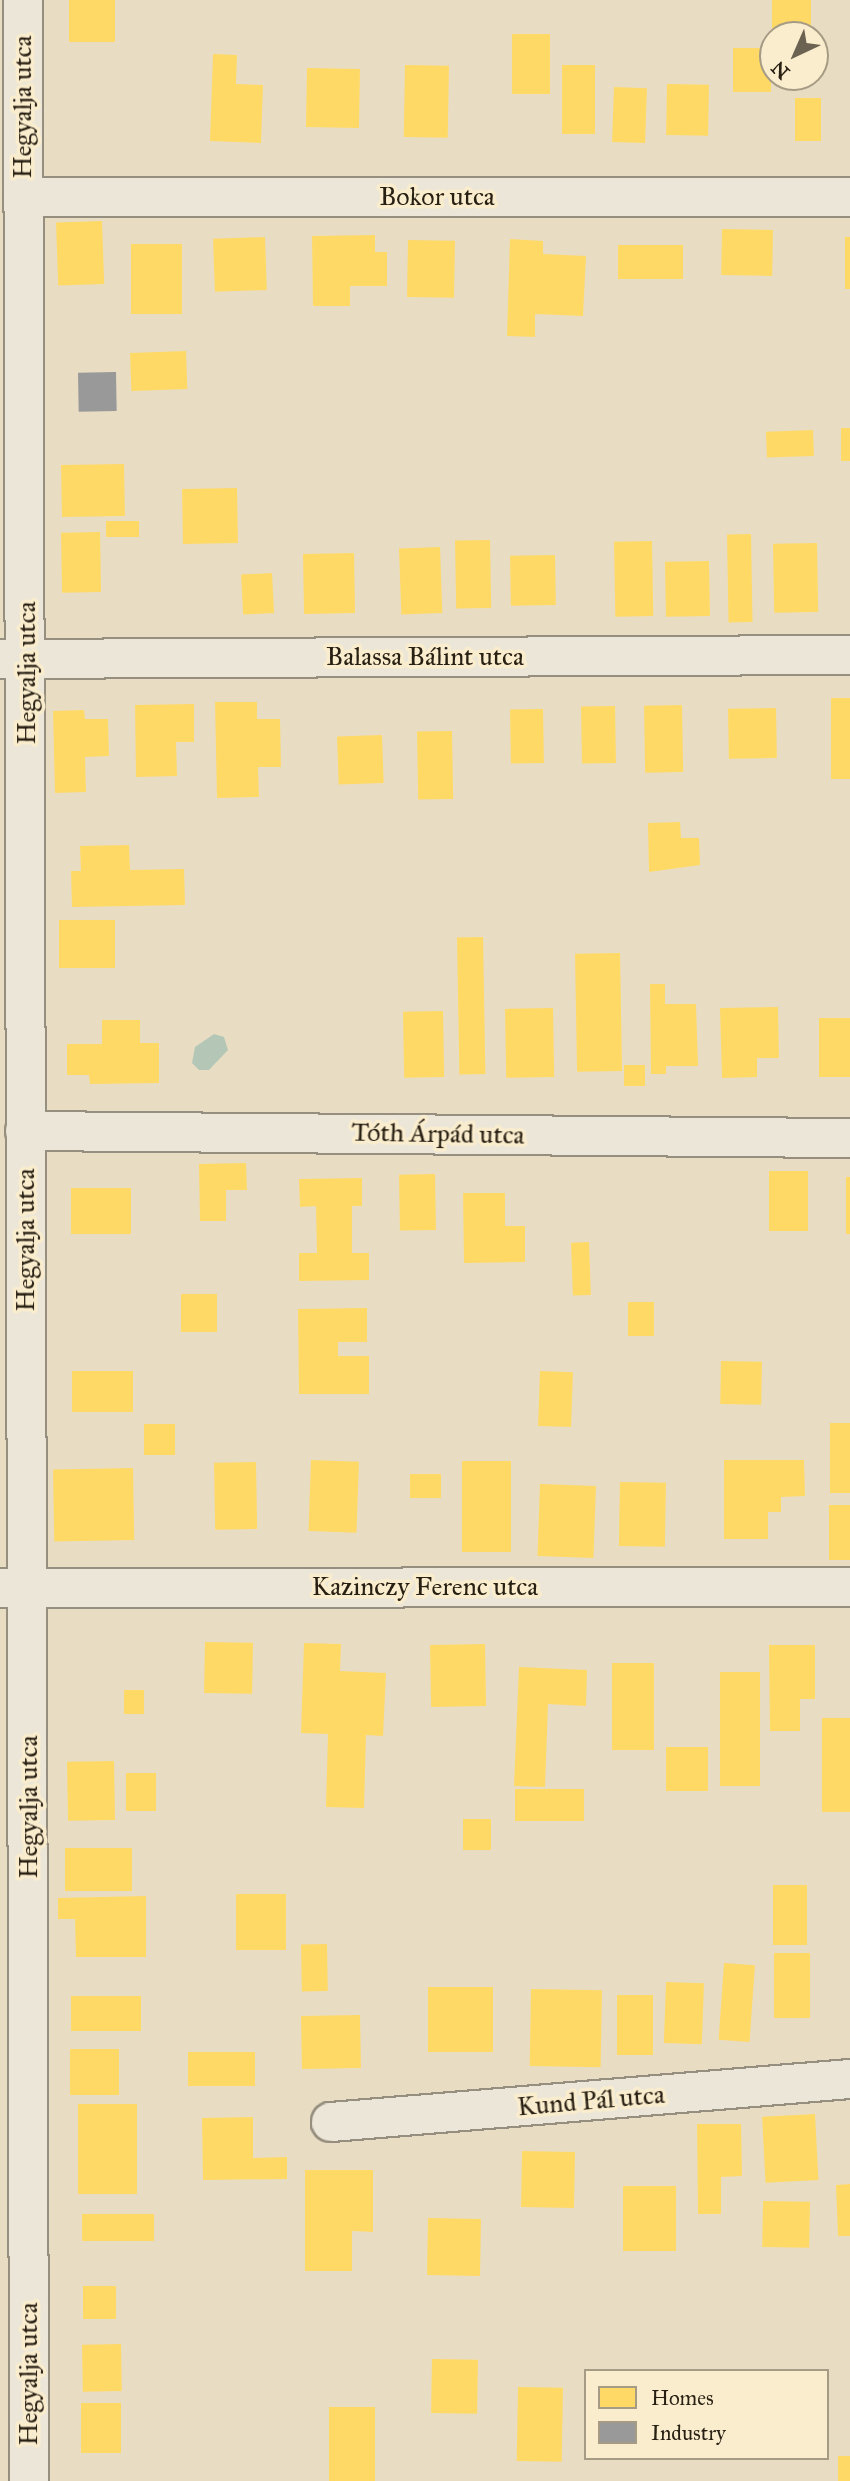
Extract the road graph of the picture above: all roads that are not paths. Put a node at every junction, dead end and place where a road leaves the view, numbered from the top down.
1 (23, 0) edge
2 (23, 197) junction
3 (850, 197) edge
4 (850, 655) edge
5 (14, 659) edge
6 (25, 1131) junction
7 (850, 1138) edge
8 (850, 1587) edge
9 (14, 1588) edge
10 (850, 2079) edge
11 (331, 2122) dead end
12 (29, 2481) edge

1 - 2 street, Hegyalja utca
2 - 3 street, Bokor utca
2 - 5 street, Hegyalja utca
4 - 5 street, Balassa Bálint utca
5 - 6 street, Hegyalja utca
6 - 7 street, Tóth Árpád utca
6 - 9 street, Hegyalja utca
8 - 9 street, Kazinczy Ferenc utca
9 - 12 street, Hegyalja utca
10 - 11 street, Kund Pál utca

